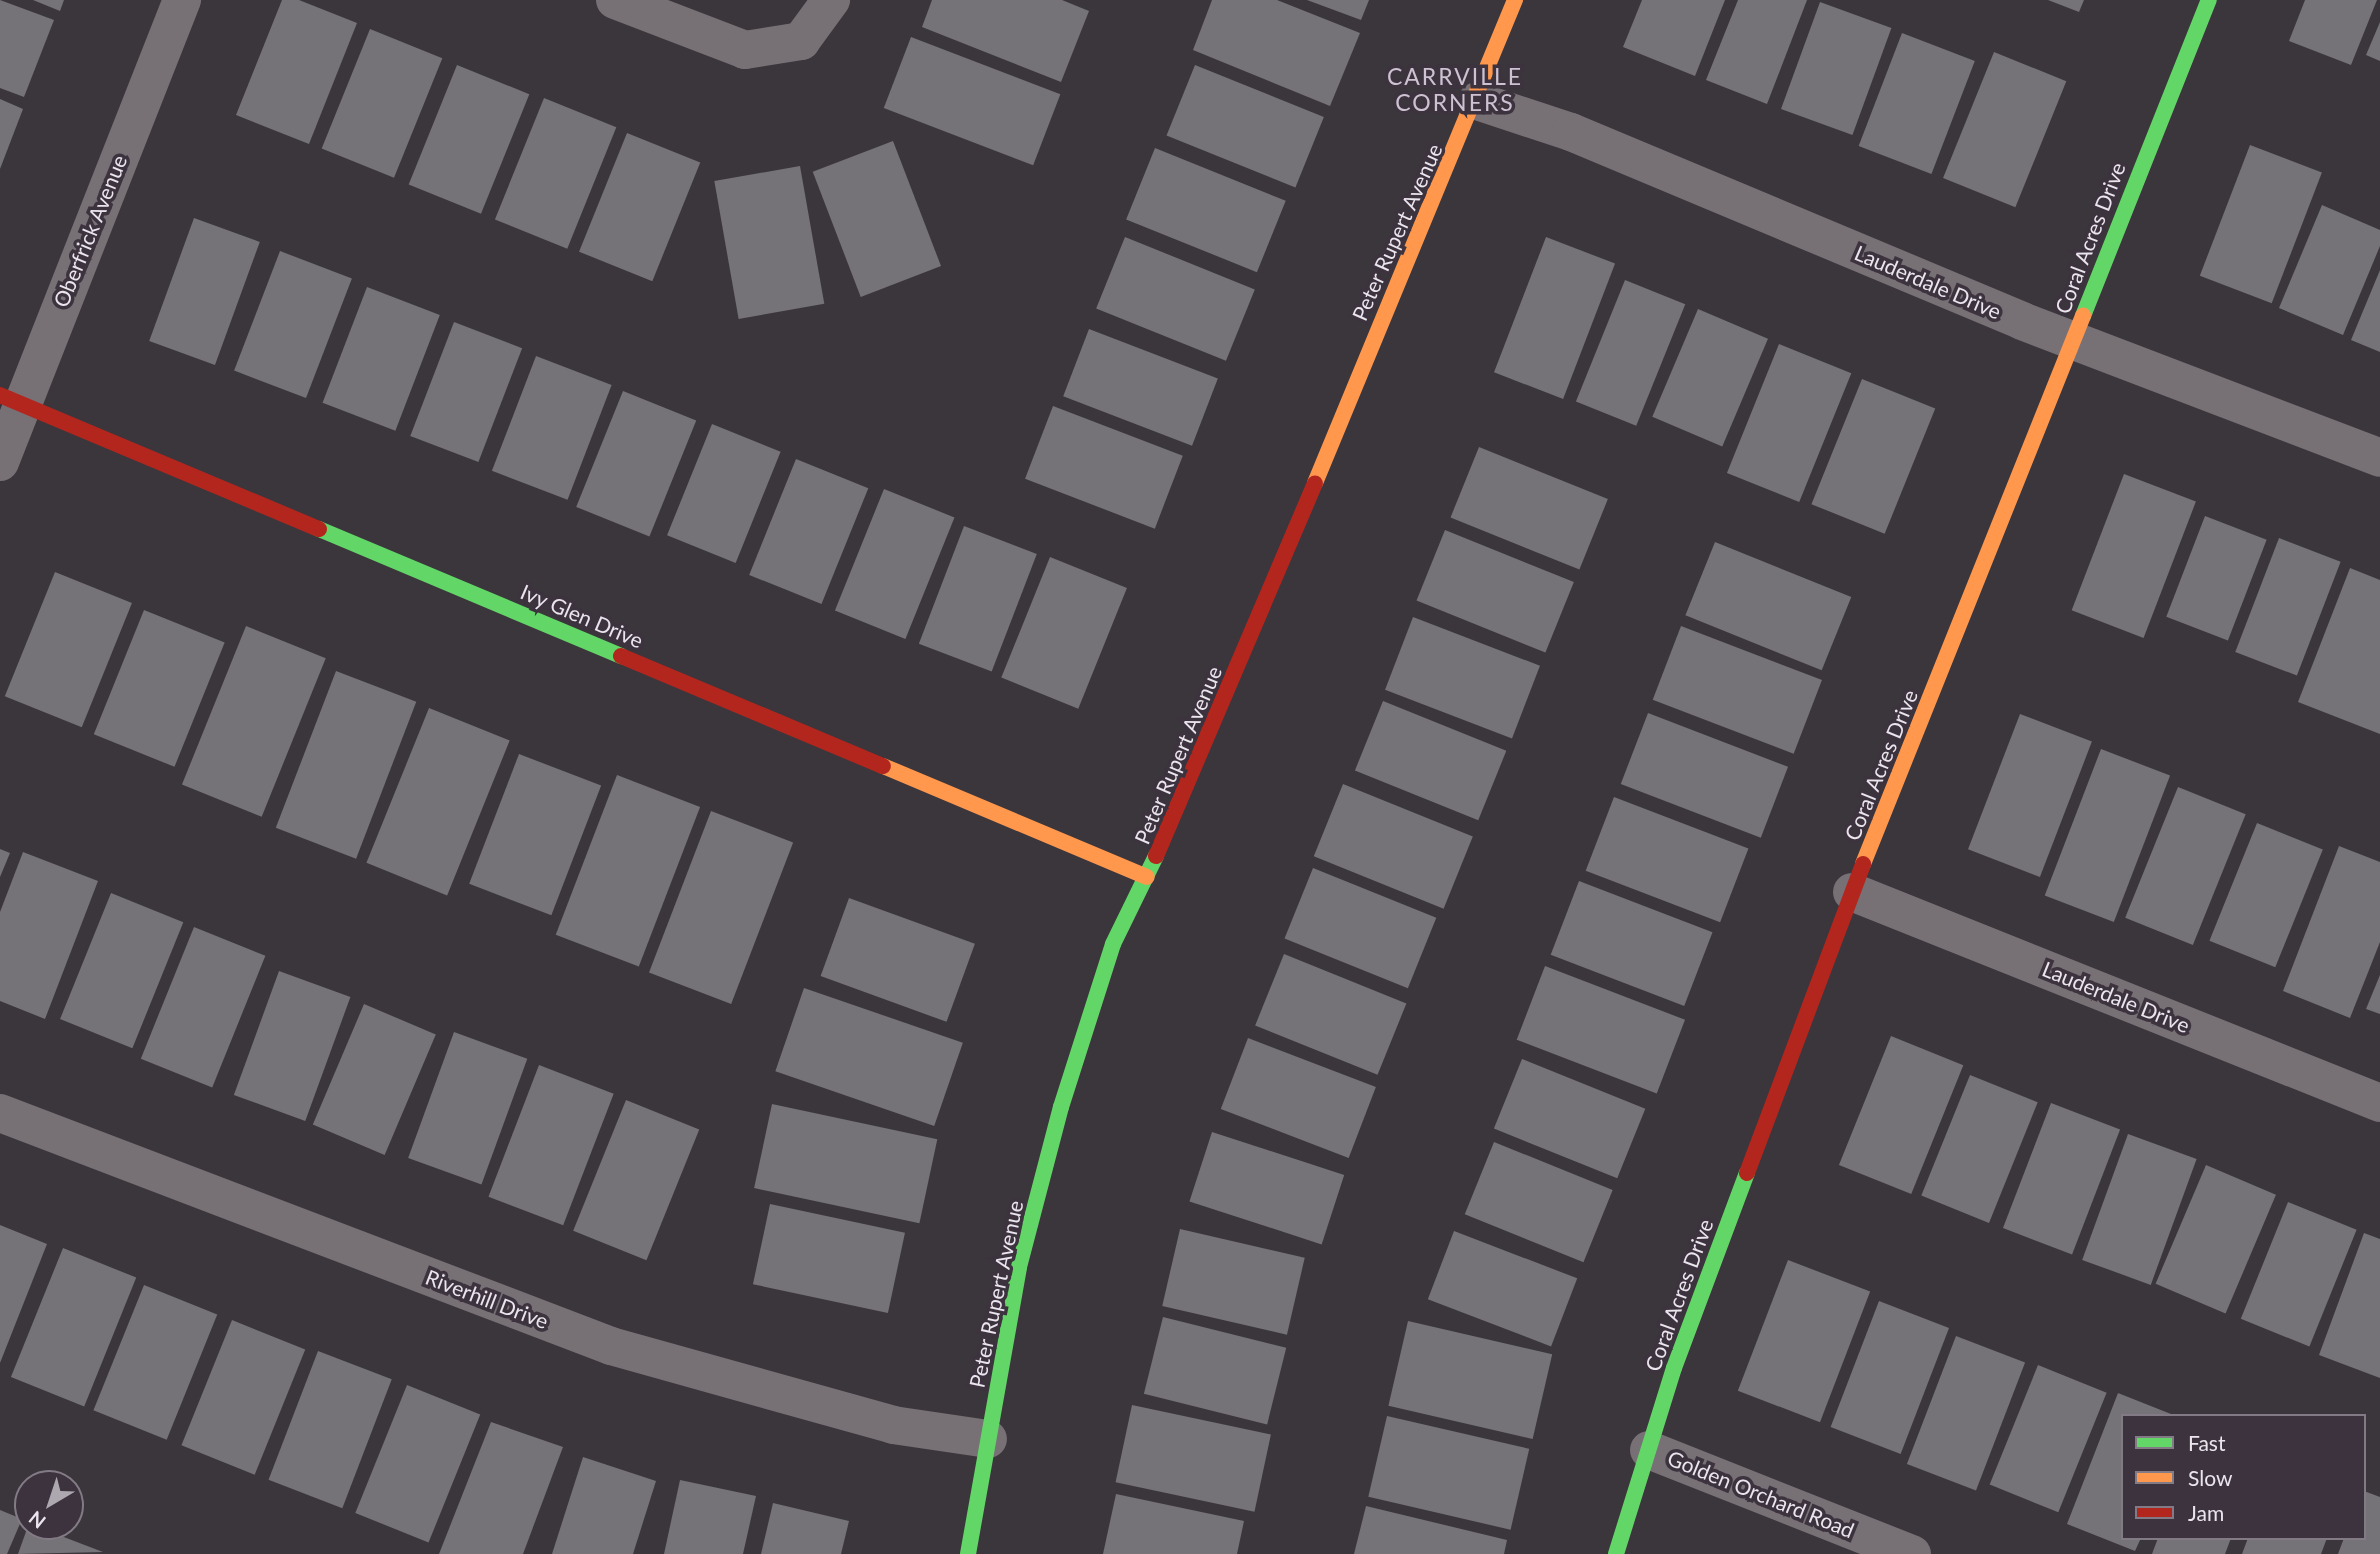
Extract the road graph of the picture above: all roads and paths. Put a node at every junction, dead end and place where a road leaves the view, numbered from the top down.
1 (182, 0) edge
2 (615, 0) edge
3 (831, 0) edge
4 (1516, 0) edge
5 (2209, 0) edge
6 (1477, 101) junction
7 (2075, 337) junction
8 (12, 399) edge
9 (2380, 458) edge
10 (0, 462) edge
11 (1147, 877) junction
12 (1852, 892) junction
13 (2380, 1103) edge
14 (0, 1114) edge
15 (988, 1439) junction
16 (1649, 1450) junction
17 (968, 1554) edge
18 (1616, 1554) edge
19 (1912, 1554) edge

1 - 8 street, Oberfrick Avenue
2 - 3 street
4 - 6 street, Peter Rupert Avenue
5 - 7 street, Coral Acres Drive
6 - 7 street, Lauderdale Drive
6 - 11 street, Peter Rupert Avenue
7 - 9 street, Lauderdale Drive
7 - 12 street, Coral Acres Drive
8 - 10 street, Oberfrick Avenue
8 - 11 street, Ivy Glen Drive
11 - 15 street, Peter Rupert Avenue
12 - 13 street, Lauderdale Drive
12 - 16 street, Coral Acres Drive
14 - 15 street, Riverhill Drive
15 - 17 street, Peter Rupert Avenue
16 - 18 street, Coral Acres Drive
16 - 19 street, Golden Orchard Road

